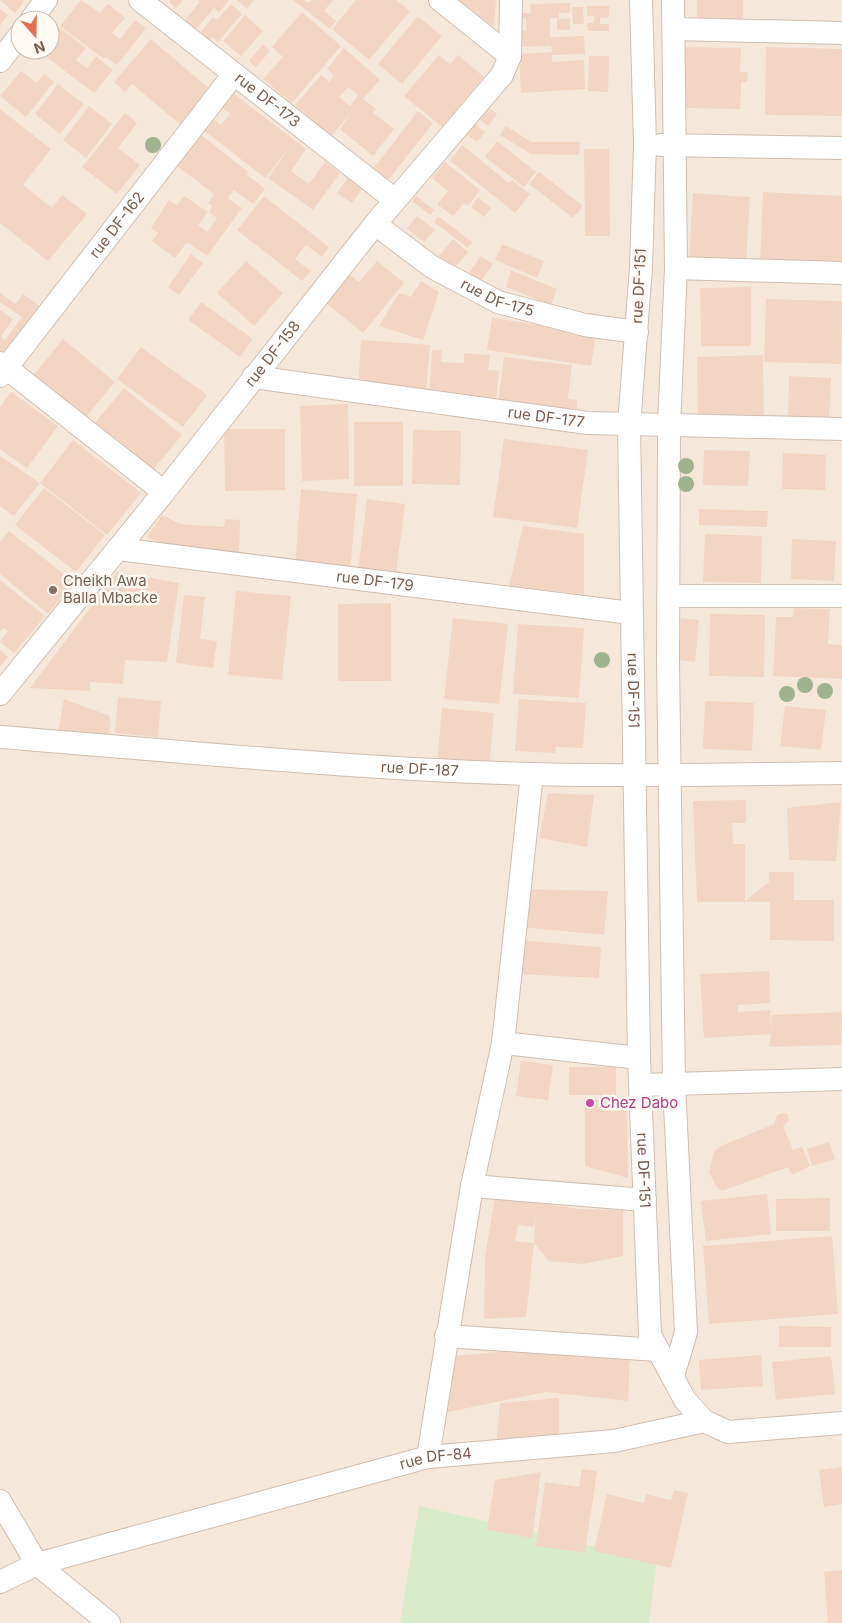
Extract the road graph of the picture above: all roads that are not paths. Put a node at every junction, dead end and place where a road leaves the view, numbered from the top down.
1 (140, 0) edge
2 (440, 0) edge
3 (511, 0) edge
4 (641, 0) edge
5 (673, 0) edge
6 (674, 29) junction
7 (842, 33) edge
8 (10, 48) edge
9 (510, 56) junction
10 (0, 61) edge
11 (234, 74) junction
12 (645, 144) junction
13 (674, 146) junction
14 (842, 148) edge
15 (396, 200) junction
16 (375, 224) junction
17 (676, 268) junction
18 (842, 273) edge
19 (637, 332) junction
20 (2, 369) edge
21 (253, 377) junction
22 (629, 425) junction
23 (669, 425) junction
24 (842, 429) edge
25 (164, 492) junction
26 (118, 549) junction
27 (669, 596) junction
28 (842, 596) edge
29 (631, 613) junction
30 (0, 694) edge
31 (0, 737) edge
32 (842, 773) edge
33 (532, 774) junction
34 (635, 776) junction
35 (671, 776) junction
36 (503, 1043) junction
37 (639, 1058) junction
38 (842, 1079) edge
39 (674, 1084) junction
40 (641, 1085) junction
41 (472, 1186) junction
42 (645, 1200) junction
43 (446, 1336) junction
44 (658, 1350) junction
45 (673, 1376) junction
46 (704, 1421) junction
47 (842, 1423) edge
48 (428, 1458) junction
49 (0, 1501) edge
50 (37, 1564) junction
51 (0, 1582) edge
52 (109, 1623) edge

1 - 11 street, rue DF-173
2 - 9 street
3 - 9 street, rue DF-158
4 - 12 street, rue DF-151
5 - 6 street
6 - 7 street
6 - 13 street
8 - 10 street
9 - 15 street, rue DF-158
11 - 15 street, rue DF-173
11 - 20 street, rue DF-162
12 - 13 street
12 - 19 street, rue DF-151
13 - 14 street
13 - 17 street
15 - 16 street, rue DF-158
16 - 19 street, rue DF-175
16 - 21 street, rue DF-158
17 - 18 street
17 - 23 street
19 - 22 street, rue DF-151
20 - 25 street
21 - 22 street, rue DF-177
21 - 25 street, rue DF-158
22 - 23 street, rue DF-177
22 - 29 street, rue DF-151
23 - 24 street, rue DF-177
23 - 27 street
25 - 26 street, rue DF-158
26 - 29 street, rue DF-179
26 - 30 street, rue DF-158
27 - 28 street
27 - 35 street
29 - 34 street, rue DF-151
31 - 33 street, rue DF-187
32 - 35 street, rue DF-187
33 - 34 street, rue DF-187
33 - 36 street
34 - 35 street, rue DF-187
34 - 37 street, rue DF-151
35 - 39 street
36 - 37 street
36 - 41 street
37 - 40 street, rue DF-151
38 - 39 street
39 - 40 street
39 - 45 street
40 - 42 street, rue DF-151
41 - 42 street
41 - 43 street
42 - 44 street, rue DF-151
43 - 44 street
43 - 48 street
44 - 45 street, rue DF-151
45 - 46 street, rue DF-151
46 - 47 street
46 - 48 street, rue DF-84
48 - 50 street, rue DF-84
49 - 50 street
50 - 51 street, rue DF-84
50 - 52 street

